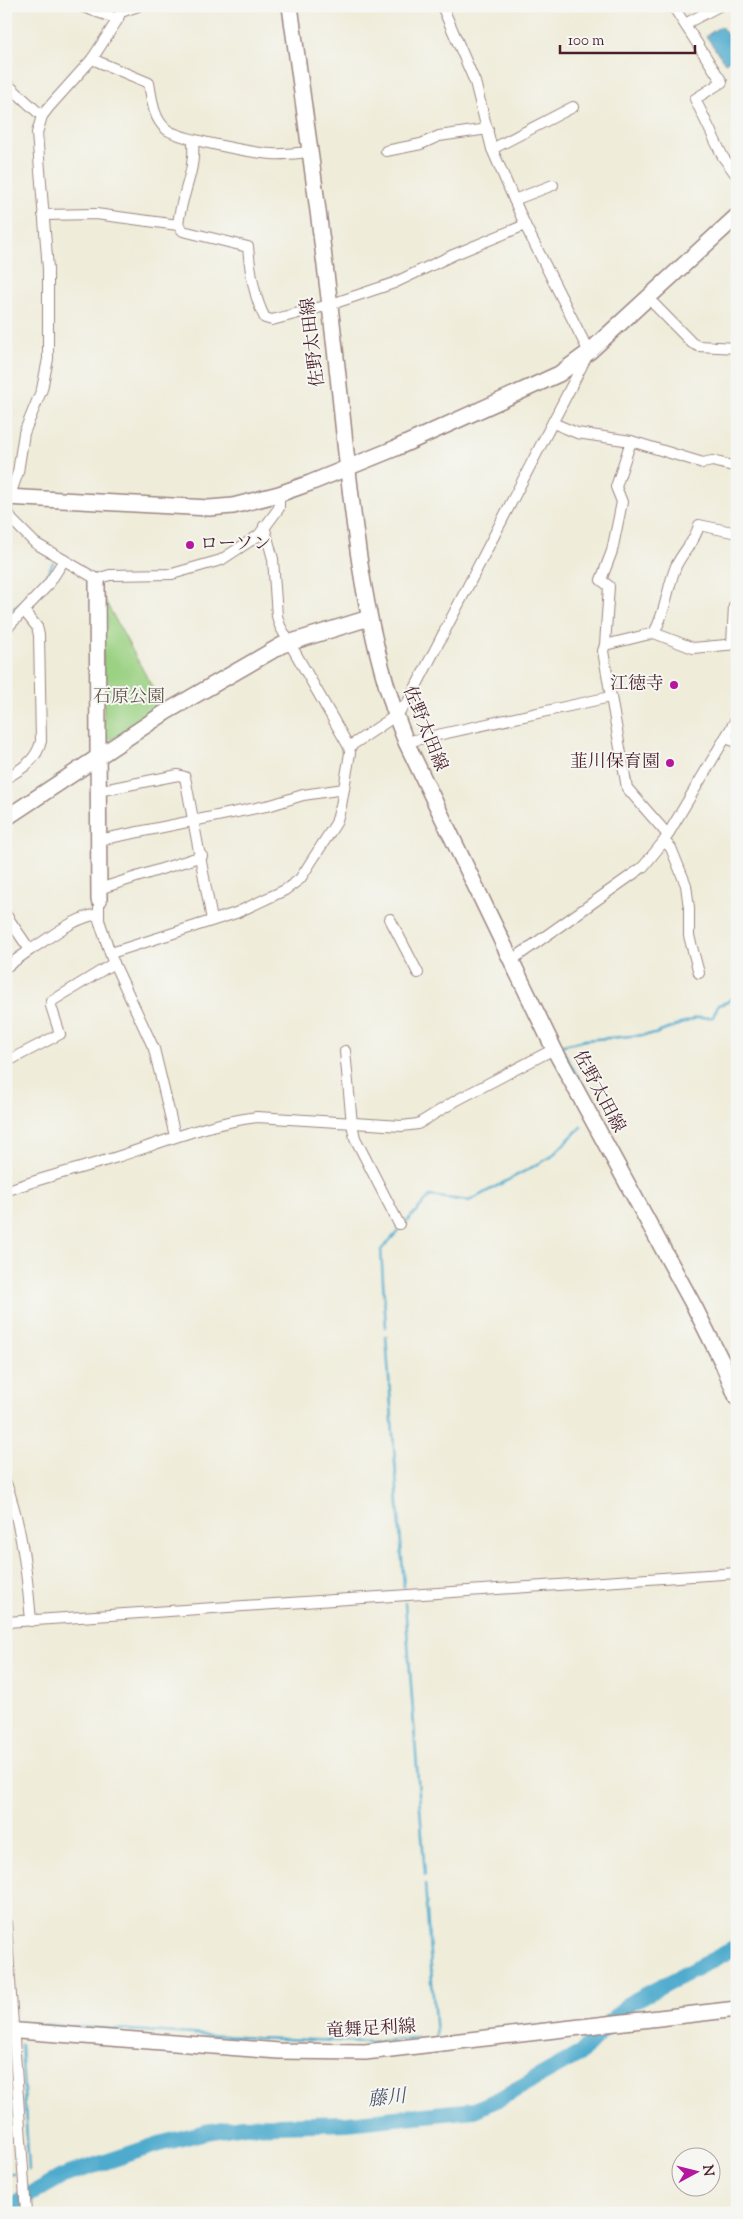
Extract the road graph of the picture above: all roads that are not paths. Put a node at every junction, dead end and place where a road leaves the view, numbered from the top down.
1 (80, 6) edge
2 (138, 6) edge
3 (290, 6) edge
4 (442, 6) edge
5 (673, 6) edge
6 (718, 6) edge
7 (120, 12) edge
8 (685, 24) junction
9 (92, 59) junction
10 (6, 83) edge
11 (573, 107) dead end
12 (42, 116) junction
13 (488, 129) junction
14 (192, 140) junction
15 (492, 149) junction
16 (386, 151) dead end
17 (310, 152) junction
18 (737, 176) edge
19 (552, 185) dead end
20 (514, 200) junction
21 (43, 215) junction
22 (737, 216) edge
23 (178, 225) junction
24 (525, 225) junction
25 (647, 297) junction
26 (329, 305) junction
27 (737, 348) edge
28 (589, 352) junction
29 (553, 423) junction
30 (631, 441) junction
31 (348, 467) junction
32 (737, 467) edge
33 (279, 494) junction
34 (8, 497) edge
35 (264, 526) junction
36 (737, 533) edge
37 (64, 560) junction
38 (97, 581) junction
39 (734, 606) dead end
40 (25, 612) junction
41 (369, 618) junction
42 (6, 629) edge
43 (654, 633) junction
44 (289, 642) junction
45 (734, 644) edge
46 (605, 645) junction
47 (610, 697) junction
48 (395, 716) junction
49 (737, 718) edge
50 (725, 738) junction
51 (406, 742) junction
52 (737, 742) edge
53 (349, 747) junction
54 (98, 756) junction
55 (6, 778) edge
56 (344, 789) junction
57 (98, 791) junction
58 (6, 818) edge
59 (195, 820) junction
60 (666, 838) junction
61 (99, 840) junction
62 (202, 856) junction
63 (99, 901) junction
64 (6, 915) edge
65 (390, 919) dead end
66 (212, 920) junction
67 (30, 950) junction
68 (112, 958) junction
69 (512, 960) junction
70 (6, 967) edge
71 (418, 973) dead end
72 (700, 973) dead end
73 (554, 1049) junction
74 (345, 1051) dead end
75 (6, 1062) edge
76 (352, 1124) junction
77 (175, 1136) junction
78 (6, 1190) edge
79 (398, 1224) dead end
80 (737, 1398) edge
81 (6, 1483) edge
82 (737, 1573) edge
83 (31, 1620) junction
84 (6, 1622) edge
85 (6, 1923) edge
86 (737, 2009) edge
87 (10, 2030) edge
88 (25, 2208) edge

1 - 7 street
2 - 7 street
3 - 17 main road, 佐野太田線
4 - 13 street
5 - 8 street
6 - 8 street
7 - 9 street
8 - 18 street
9 - 12 street
9 - 14 street
10 - 12 street
11 - 15 street
12 - 21 street
13 - 15 street
13 - 16 street
14 - 17 street
14 - 23 street
15 - 20 street
17 - 26 main road, 佐野太田線
19 - 20 street
20 - 24 street
21 - 23 street
21 - 34 street
22 - 25 main road
23 - 26 street
24 - 26 street
24 - 28 street
25 - 27 street
25 - 28 main road
26 - 31 main road, 佐野太田線
28 - 29 street
28 - 31 main road
29 - 30 street
29 - 48 street
30 - 32 street
30 - 46 street
31 - 33 main road
31 - 41 main road, 佐野太田線
33 - 34 main road
33 - 35 street
34 - 37 street
35 - 38 street
35 - 44 street
36 - 43 street
37 - 38 street
37 - 40 street
38 - 54 main road
39 - 45 street
40 - 42 street
40 - 55 street
41 - 44 main road
41 - 48 main road, 佐野太田線
43 - 45 street
43 - 46 street
44 - 53 street
44 - 54 main road
46 - 47 street
47 - 51 street
47 - 60 street
48 - 51 main road, 佐野太田線
48 - 53 street
49 - 50 street
50 - 52 street
50 - 60 street
51 - 69 main road, 佐野太田線
53 - 56 street
54 - 57 main road
54 - 58 main road
56 - 59 street
56 - 66 street
57 - 59 street
57 - 61 main road
59 - 61 street
59 - 62 street
60 - 69 street
60 - 72 street
61 - 63 main road
62 - 63 street
62 - 66 street
63 - 67 street
63 - 68 street
64 - 67 street
65 - 71 street
66 - 68 street
67 - 70 street
68 - 75 street
68 - 77 street
69 - 73 main road, 佐野太田線
73 - 76 street
73 - 80 main road, 佐野太田線
74 - 76 street
76 - 77 street
76 - 79 street
77 - 78 street
81 - 83 street
82 - 83 street
83 - 84 street
85 - 87 street
86 - 87 main road, 竜舞足利線
87 - 88 street

